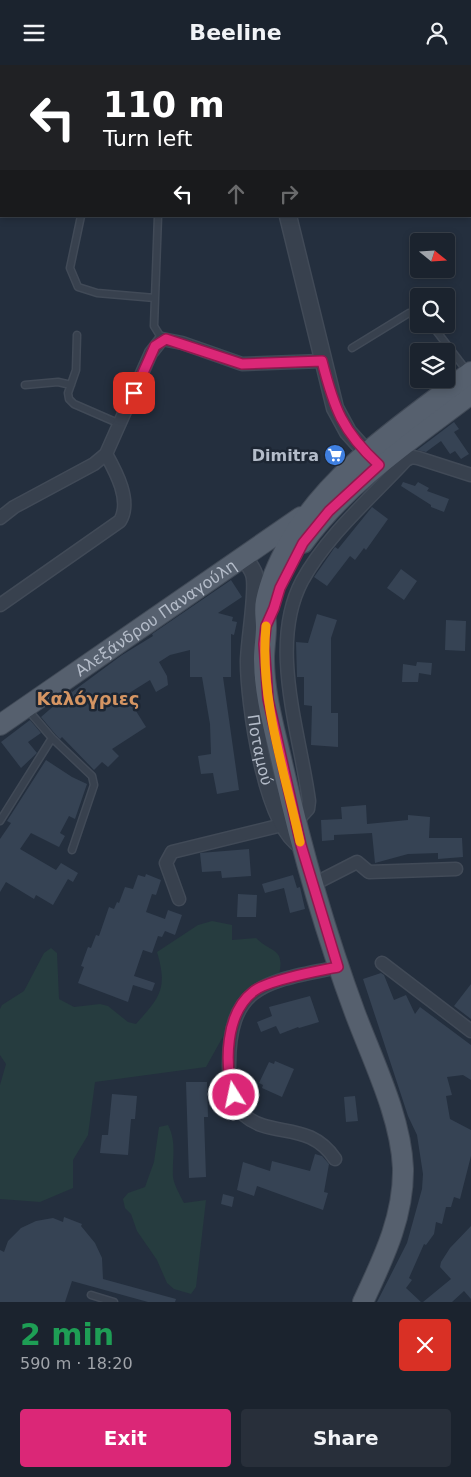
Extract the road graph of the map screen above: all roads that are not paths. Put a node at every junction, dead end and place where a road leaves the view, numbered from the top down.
1 (81, 217) edge
2 (158, 217) edge
3 (288, 217) edge
4 (155, 298) junction
5 (410, 313) edge
6 (437, 333) edge
7 (77, 335) dead end
8 (162, 339) junction
9 (352, 348) dead end
10 (322, 361) junction
11 (470, 373) edge
12 (25, 385) dead end
13 (71, 385) junction
14 (471, 394) edge
15 (121, 424) junction
16 (106, 454) junction
17 (402, 455) junction
18 (372, 459) junction
19 (471, 475) edge
20 (310, 511) junction
21 (0, 518) edge
22 (244, 558) junction
23 (0, 605) edge
24 (266, 626) junction
25 (26, 707) junction
26 (0, 725) edge
27 (52, 738) junction
28 (0, 821) edge
29 (289, 823) junction
30 (72, 850) dead end
31 (456, 869) dead end
32 (312, 885) junction
33 (179, 899) dead end
34 (382, 963) dead end
35 (338, 967) junction
36 (471, 1031) edge
37 (335, 1159) dead end
38 (91, 1295) dead end
39 (114, 1302) edge
40 (363, 1302) edge

1 - 4 lane
2 - 4 lane
3 - 10 street
4 - 8 lane
5 - 9 lane
6 - 11 lane
7 - 13 lane
8 - 10 street
8 - 15 street
10 - 18 street
11 - 18 main road
12 - 13 lane
13 - 15 lane
14 - 17 main road
15 - 16 street
16 - 21 street
16 - 23 street
17 - 18 main road
17 - 19 street
17 - 29 street
18 - 20 main road
18 - 24 main road
20 - 22 main road, Αλεξάνδρου Παναγούλη
20 - 24 main road
22 - 25 main road, Αλεξάνδρου Παναγούλη
22 - 29 street, Ποταμού
24 - 29 main road
25 - 26 main road, Αλεξάνδρου Παναγούλη
25 - 27 lane
27 - 28 lane
27 - 30 lane
29 - 32 main road
29 - 33 street
31 - 32 street
32 - 35 main road
34 - 36 street
35 - 37 street
35 - 40 main road
38 - 39 lane

